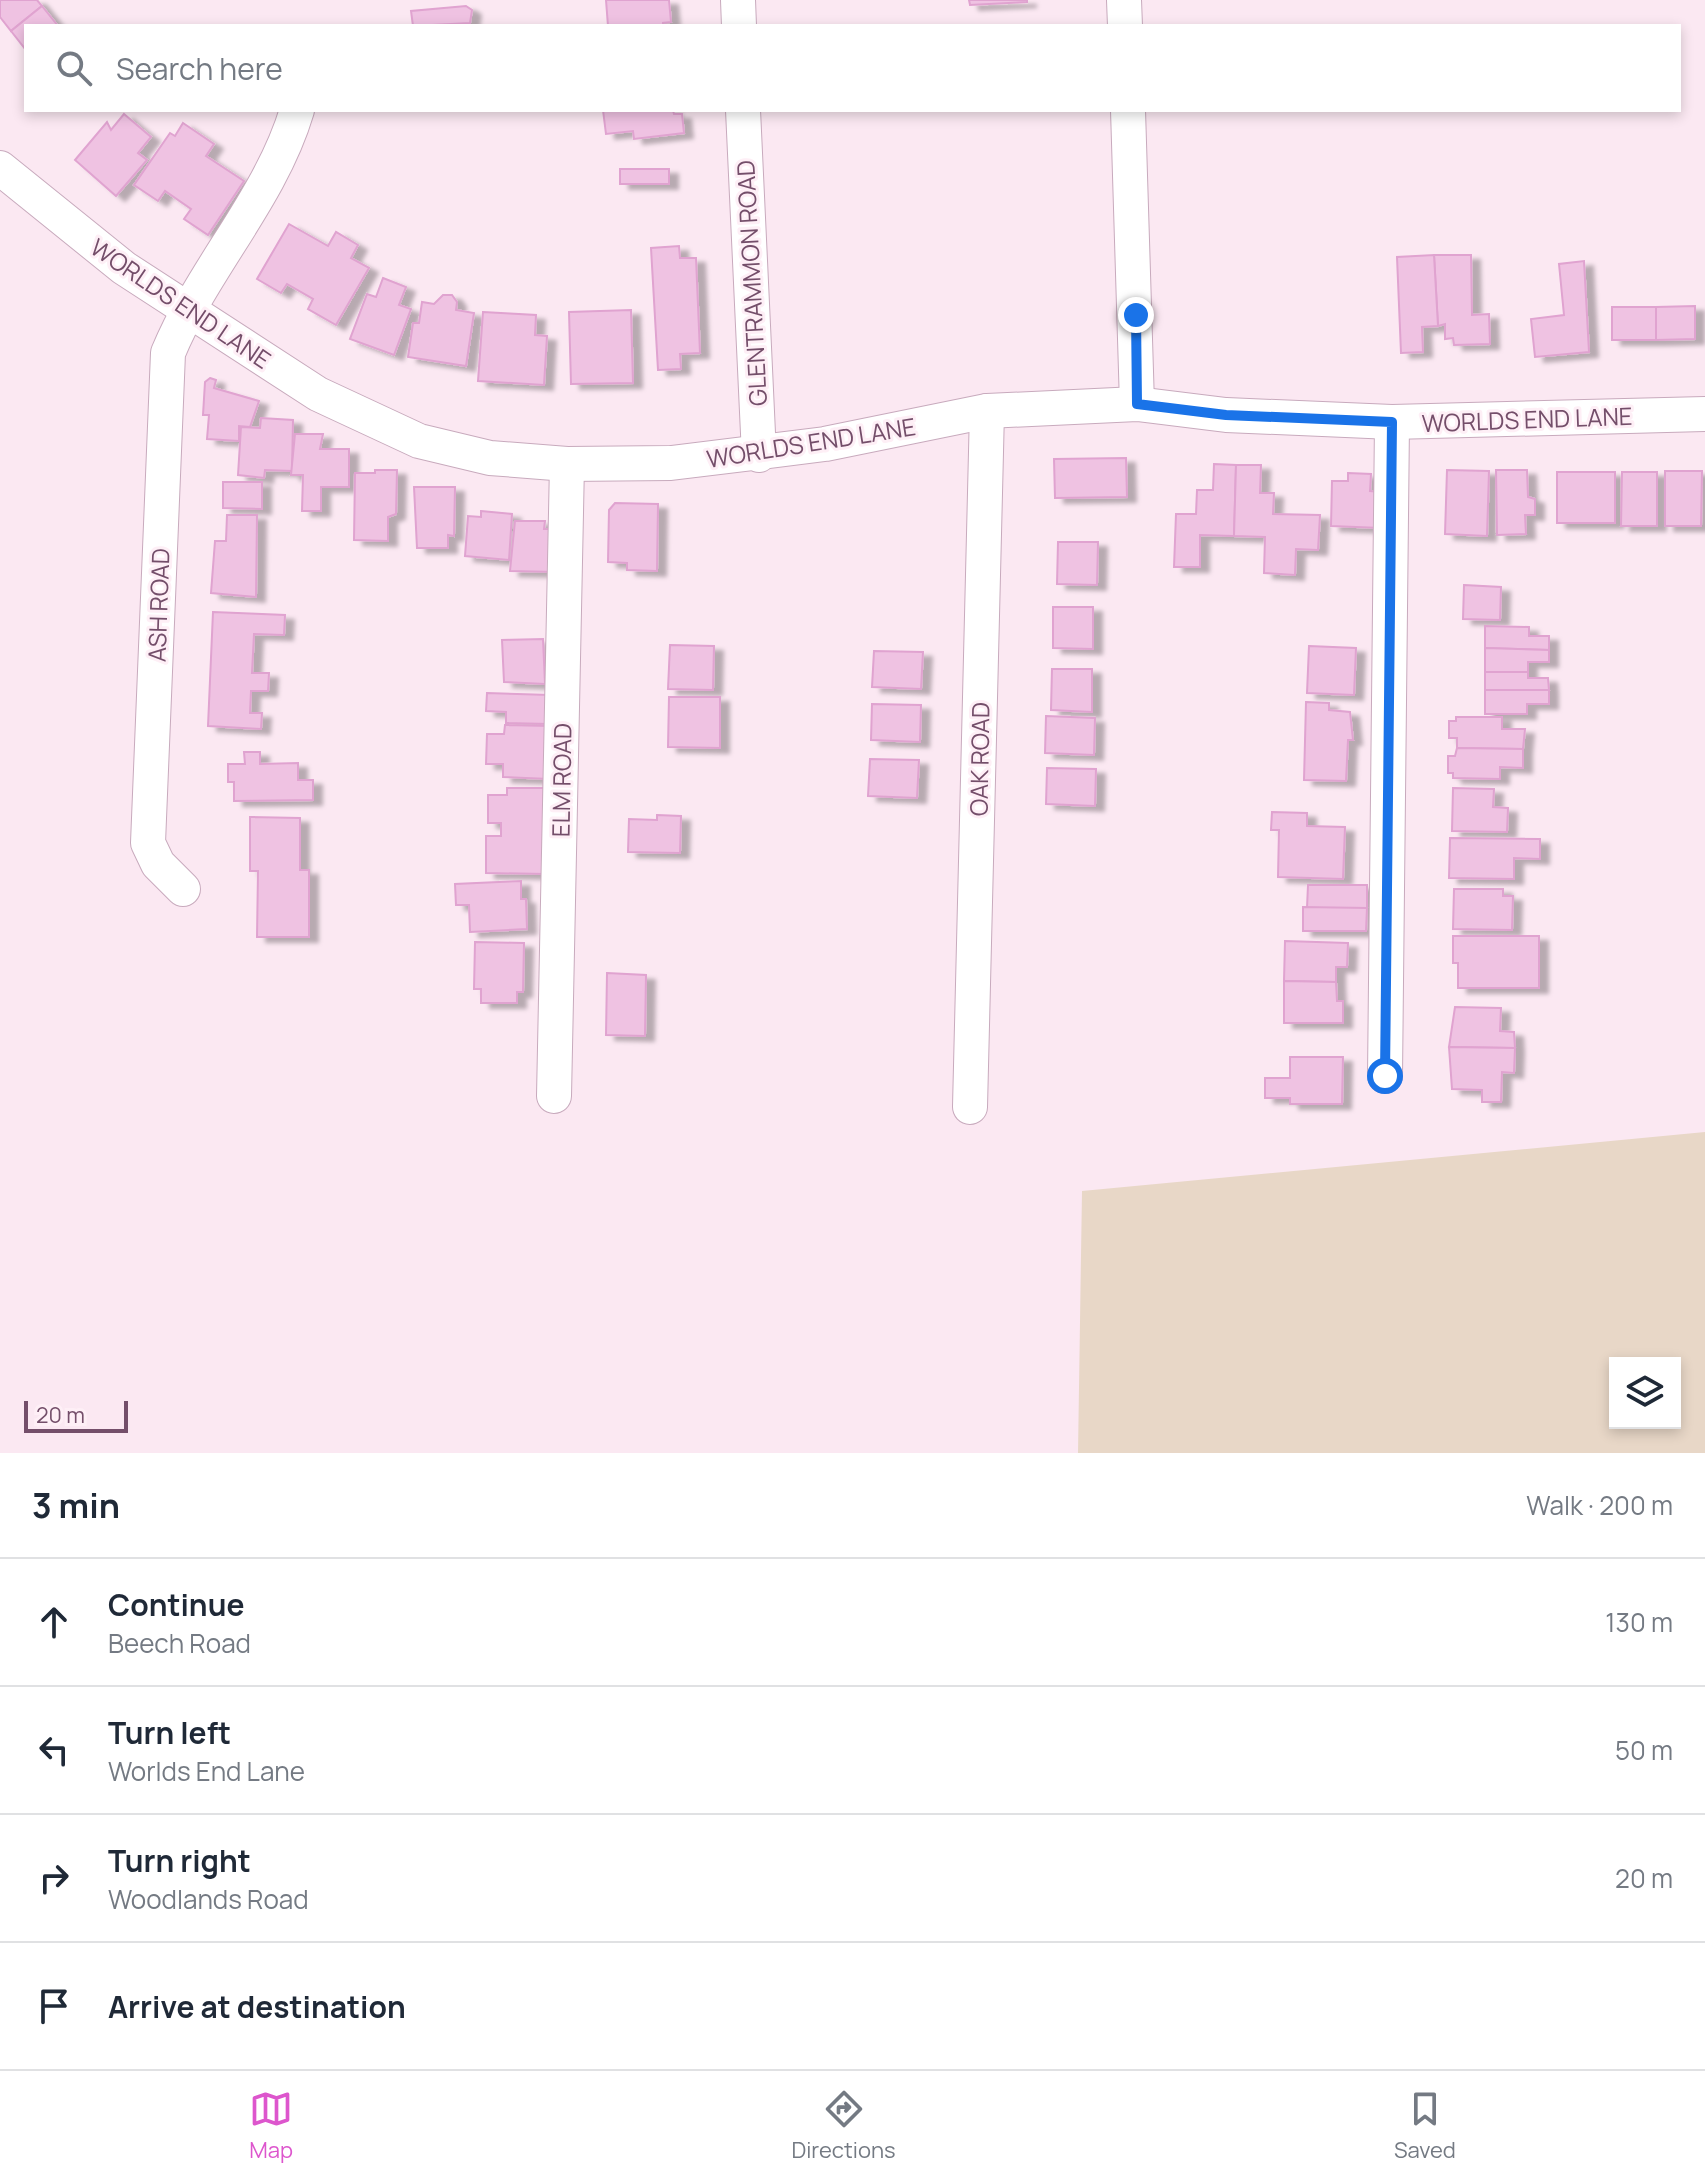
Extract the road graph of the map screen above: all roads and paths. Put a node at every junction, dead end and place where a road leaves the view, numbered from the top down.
1 (738, 0) edge
2 (1124, 0) edge
3 (739, 24) edge
4 (1125, 24) edge
5 (296, 112) edge
6 (743, 112) edge
7 (1128, 112) edge
8 (0, 168) edge
9 (185, 311) junction
10 (1137, 404) junction
11 (987, 411) junction
12 (1705, 414) edge
13 (1392, 422) junction
14 (759, 455) junction
15 (567, 464) junction
16 (183, 889) dead end
17 (1385, 1076) dead end
18 (554, 1096) dead end
19 (970, 1107) dead end

1 - 3 street
2 - 4 street
5 - 9 street, ASH ROAD
6 - 14 street, GLENTRAMMON ROAD
7 - 10 street
8 - 9 street, WORLDS END LANE
9 - 15 street, WORLDS END LANE
9 - 16 street, ASH ROAD
10 - 11 street, WORLDS END LANE
10 - 13 street, WORLDS END LANE
11 - 14 street, WORLDS END LANE
11 - 19 street, OAK ROAD
12 - 13 street, WORLDS END LANE
13 - 17 street
14 - 15 street, WORLDS END LANE
15 - 18 street, ELM ROAD

